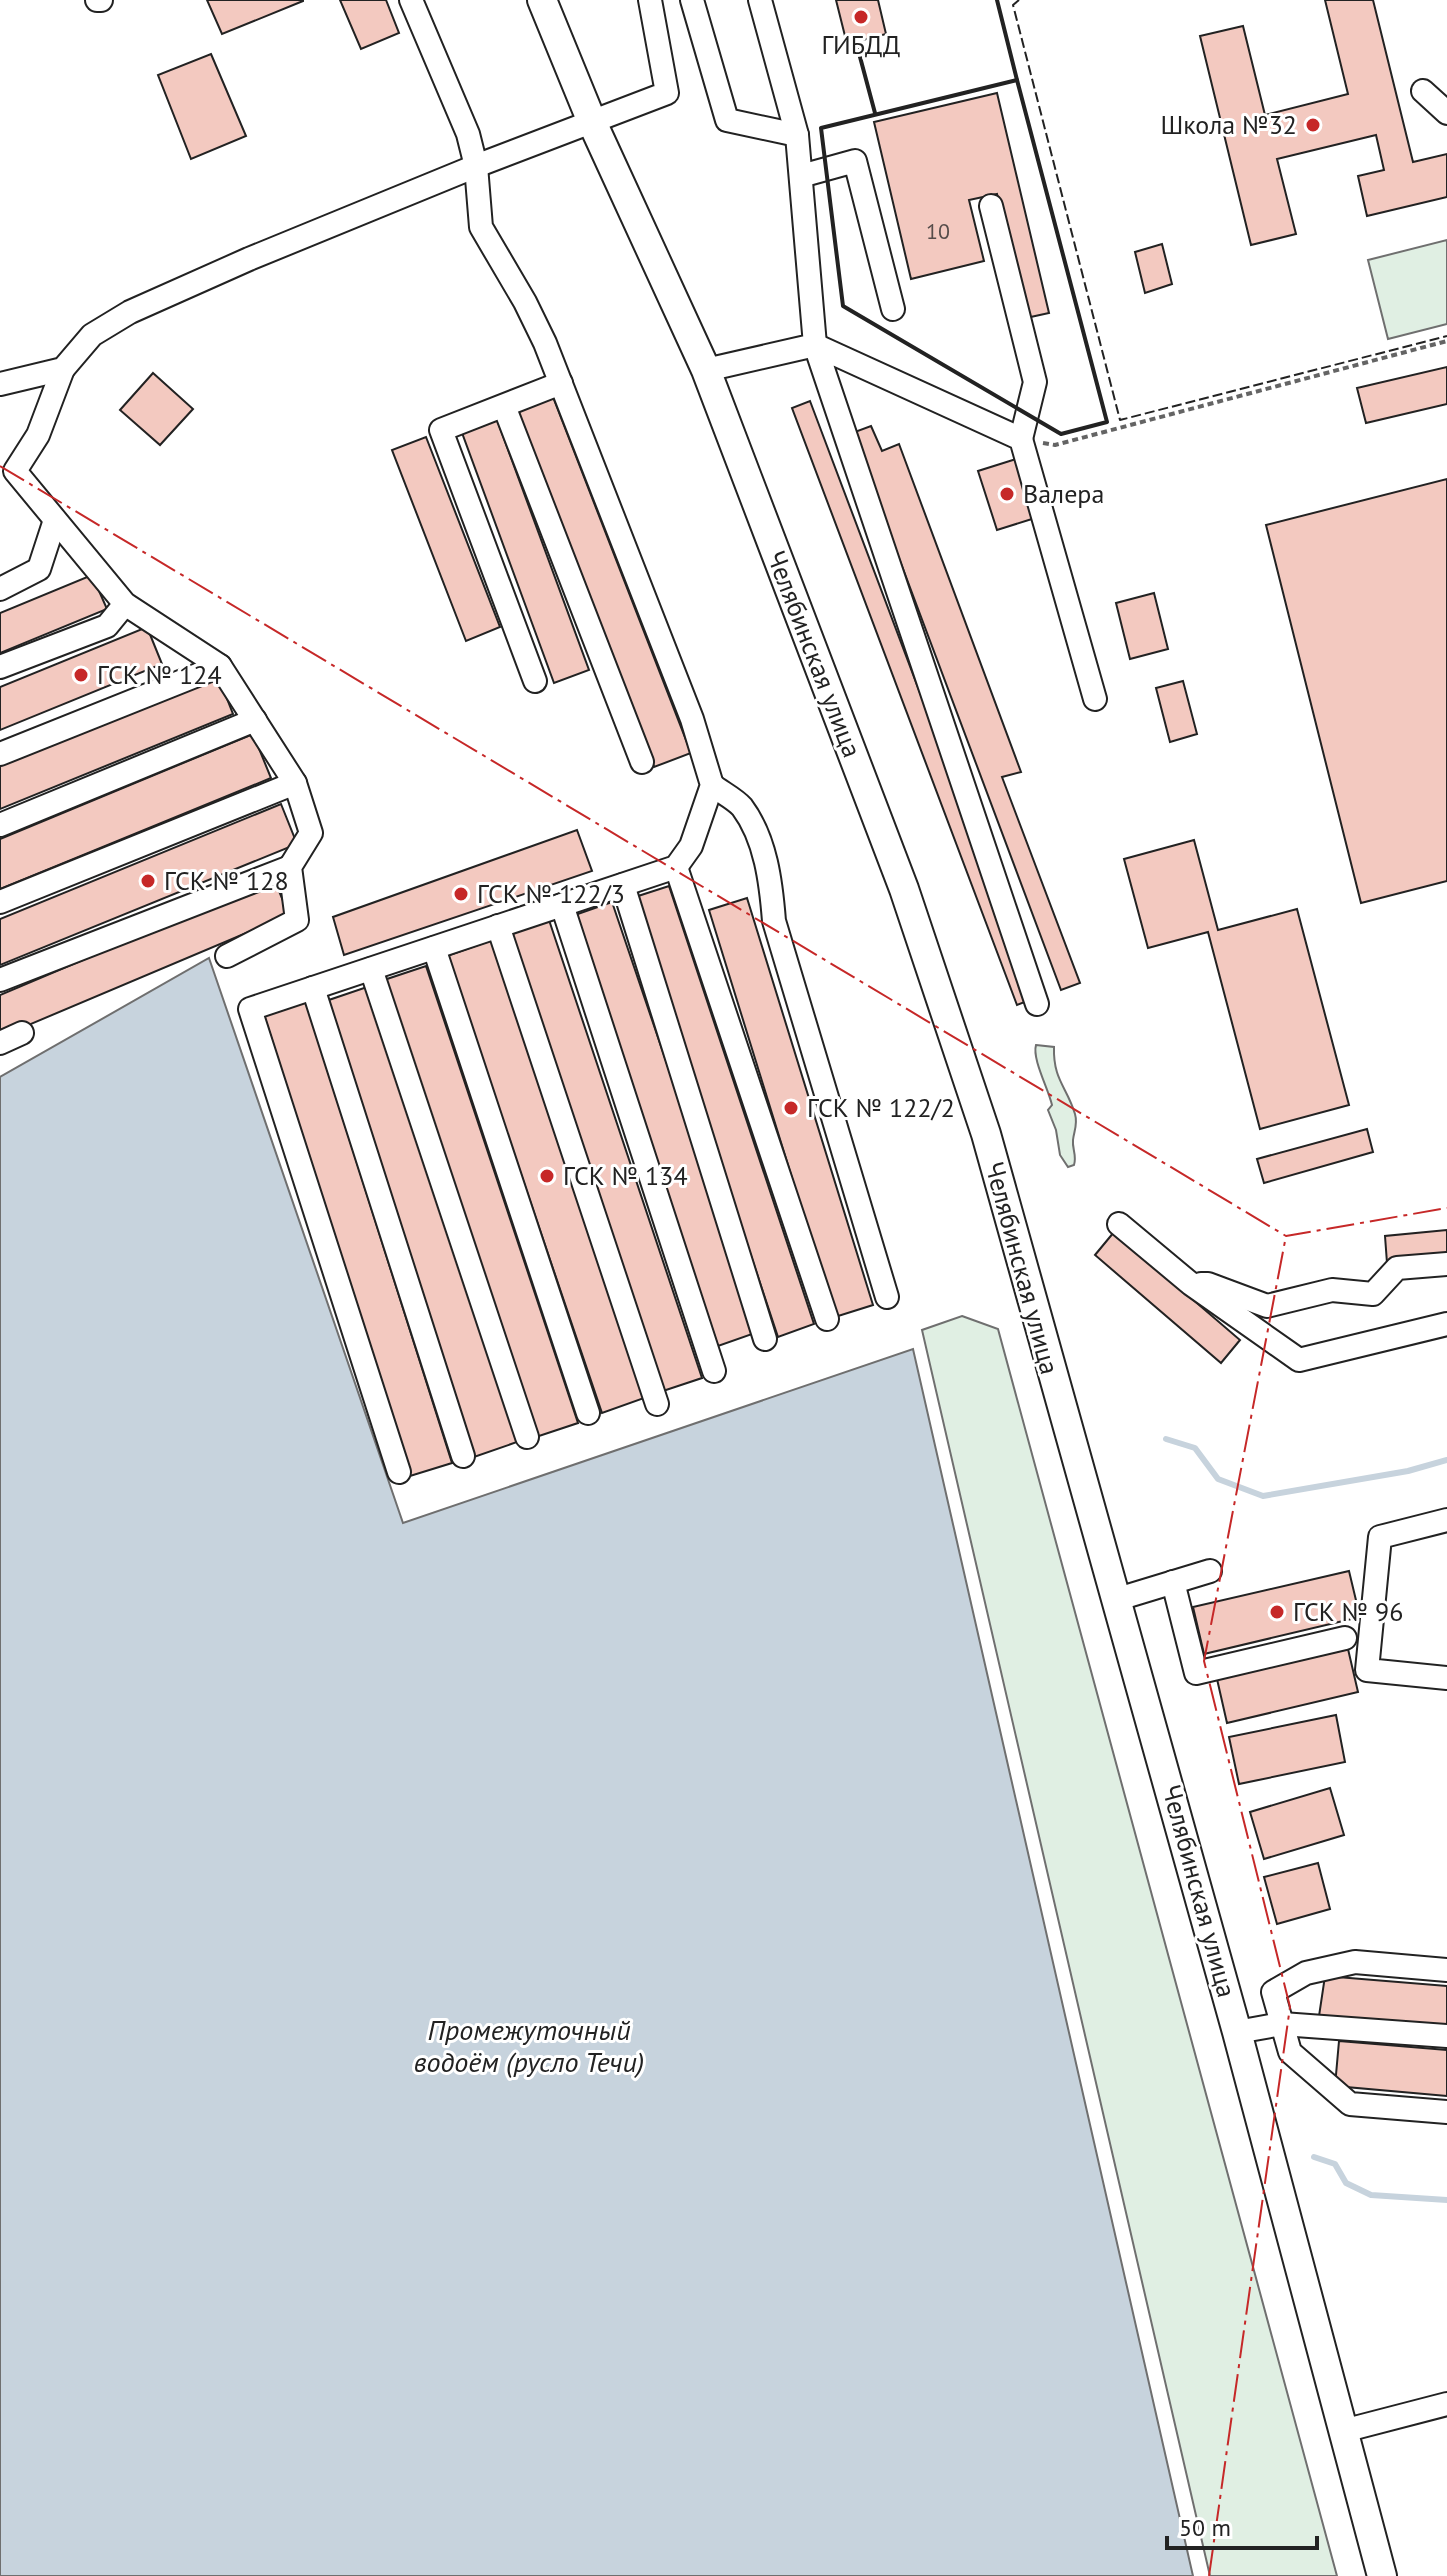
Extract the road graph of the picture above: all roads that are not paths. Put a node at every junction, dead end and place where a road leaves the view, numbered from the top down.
1 (411, 0) edge
2 (542, 0) edge
3 (650, 0) edge
4 (692, 0) edge
5 (760, 0) edge
6 (1423, 91) dead end
7 (1447, 113) edge
8 (592, 122) junction
9 (797, 135) junction
10 (476, 166) junction
11 (801, 176) junction
12 (991, 206) dead end
13 (893, 309) dead end
14 (815, 345) junction
15 (63, 369) junction
16 (706, 370) junction
17 (561, 383) junction
18 (0, 384) edge
19 (504, 406) junction
20 (1021, 439) junction
21 (8, 477) edge
22 (55, 520) junction
23 (0, 589) edge
24 (125, 604) junction
25 (220, 666) junction
26 (0, 667) edge
27 (535, 681) dead end
28 (1095, 699) dead end
29 (255, 720) junction
30 (0, 754) edge
31 (642, 762) dead end
32 (295, 783) junction
33 (712, 785) junction
34 (0, 825) edge
35 (290, 867) junction
36 (676, 867) junction
37 (623, 885) junction
38 (0, 902) edge
39 (562, 905) junction
40 (498, 926) junction
41 (434, 948) junction
42 (227, 956) dead end
43 (371, 969) junction
44 (0, 980) edge
45 (313, 988) junction
46 (1037, 1004) dead end
47 (22, 1033) dead end
48 (0, 1043) edge
49 (1119, 1224) dead end
50 (1447, 1264) edge
51 (1191, 1284) junction
52 (887, 1297) dead end
53 (827, 1319) dead end
54 (1447, 1324) edge
55 (765, 1339) dead end
56 (714, 1371) dead end
57 (657, 1404) dead end
58 (588, 1413) dead end
59 (527, 1437) dead end
60 (463, 1456) dead end
61 (399, 1472) dead end
62 (1447, 1520) edge
63 (1210, 1571) dead end
64 (1173, 1582) junction
65 (1118, 1599) junction
66 (1345, 1638) dead end
67 (1447, 1678) edge
68 (1447, 1970) edge
69 (1282, 2024) junction
70 (1237, 2032) junction
71 (1447, 2036) edge
72 (1447, 2112) edge
73 (1447, 2404) edge
74 (1343, 2431) junction
75 (1382, 2576) edge

1 - 10 lane
2 - 8 main road, Челябинская улица
3 - 8 lane
4 - 9 lane
5 - 9 lane
6 - 7 lane
8 - 10 lane
8 - 16 main road, Челябинская улица
9 - 11 lane
10 - 15 lane
10 - 17 lane
11 - 13 lane
11 - 14 lane
12 - 20 lane
14 - 16 lane
14 - 20 lane
14 - 46 lane
15 - 18 lane
15 - 21 lane
16 - 65 main road, Челябинская улица
17 - 19 lane
17 - 33 lane
19 - 27 lane
19 - 31 lane
20 - 28 lane
21 - 22 lane
22 - 23 lane
22 - 24 lane
24 - 25 lane
24 - 26 lane
25 - 29 lane
25 - 30 lane
29 - 32 lane
29 - 34 lane
32 - 35 lane
32 - 38 lane
33 - 36 lane
33 - 52 lane
35 - 42 lane
35 - 44 lane
36 - 37 lane
36 - 53 lane
37 - 39 lane
37 - 55 lane
39 - 40 lane
39 - 56 lane
40 - 41 lane
40 - 57 lane
41 - 43 lane
41 - 58 lane
43 - 45 lane
43 - 59 lane
45 - 60 lane
45 - 61 lane
47 - 48 lane
49 - 51 lane
50 - 51 lane
51 - 54 lane
62 - 67 lane
63 - 64 lane
64 - 65 lane
64 - 66 lane
65 - 70 main road, Челябинская улица
68 - 69 lane
69 - 70 lane
69 - 71 lane
69 - 72 lane
70 - 74 main road, Челябинская улица
73 - 74 lane
74 - 75 main road, Челябинская улица

